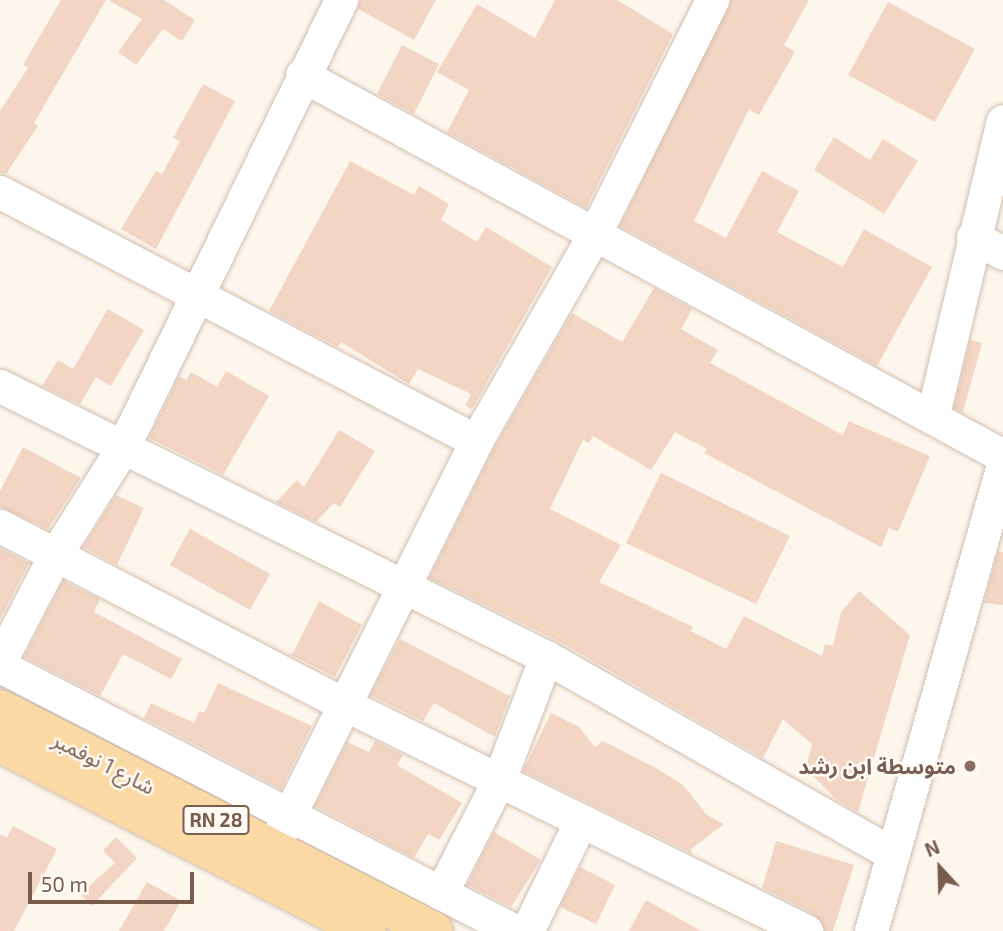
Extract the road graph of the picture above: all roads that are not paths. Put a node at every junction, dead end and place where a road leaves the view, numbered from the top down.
1 (341, 0) edge
2 (712, 0) edge
3 (302, 75) junction
4 (1003, 121) edge
5 (0, 192) edge
6 (594, 235) junction
7 (973, 237) junction
8 (1003, 253) edge
9 (196, 296) junction
10 (0, 386) edge
11 (933, 415) junction
12 (476, 442) junction
13 (122, 449) junction
14 (1003, 456) edge
15 (1003, 464) edge
16 (0, 526) edge
17 (55, 555) junction
18 (403, 589) junction
19 (546, 657) junction
20 (0, 664) edge
21 (346, 705) junction
22 (0, 709) edge
23 (0, 743) edge
24 (499, 780) junction
25 (291, 816) junction
26 (581, 821) junction
27 (893, 854) junction
28 (266, 862) junction
29 (441, 893) junction
30 (367, 931) edge
31 (433, 931) edge
32 (515, 931) edge
33 (527, 931) edge
34 (806, 931) edge
35 (872, 931) edge

1 - 3 street
2 - 6 street
3 - 6 street
3 - 9 street
4 - 7 street
5 - 9 street
6 - 11 street
6 - 12 street
7 - 8 street
7 - 11 street
9 - 12 street
9 - 13 street
10 - 13 street
11 - 14 street
12 - 18 street
13 - 17 street
13 - 18 street
15 - 27 street
16 - 17 street
17 - 20 street
17 - 21 street
18 - 19 street
18 - 21 street
19 - 24 street
19 - 27 street
20 - 25 street
21 - 24 street
21 - 25 street
22 - 28 main road, شارع 1 نوفمبر / RN 28
23 - 28 main road, شارع 1 نوفمبر / RN 28
24 - 26 street
24 - 29 street
25 - 28 street
25 - 29 street
26 - 33 street
26 - 34 street
27 - 35 street
28 - 30 main road, شارع 1 نوفمبر / RN 28
28 - 31 main road, شارع 1 نوفمبر / RN 28
29 - 32 street

